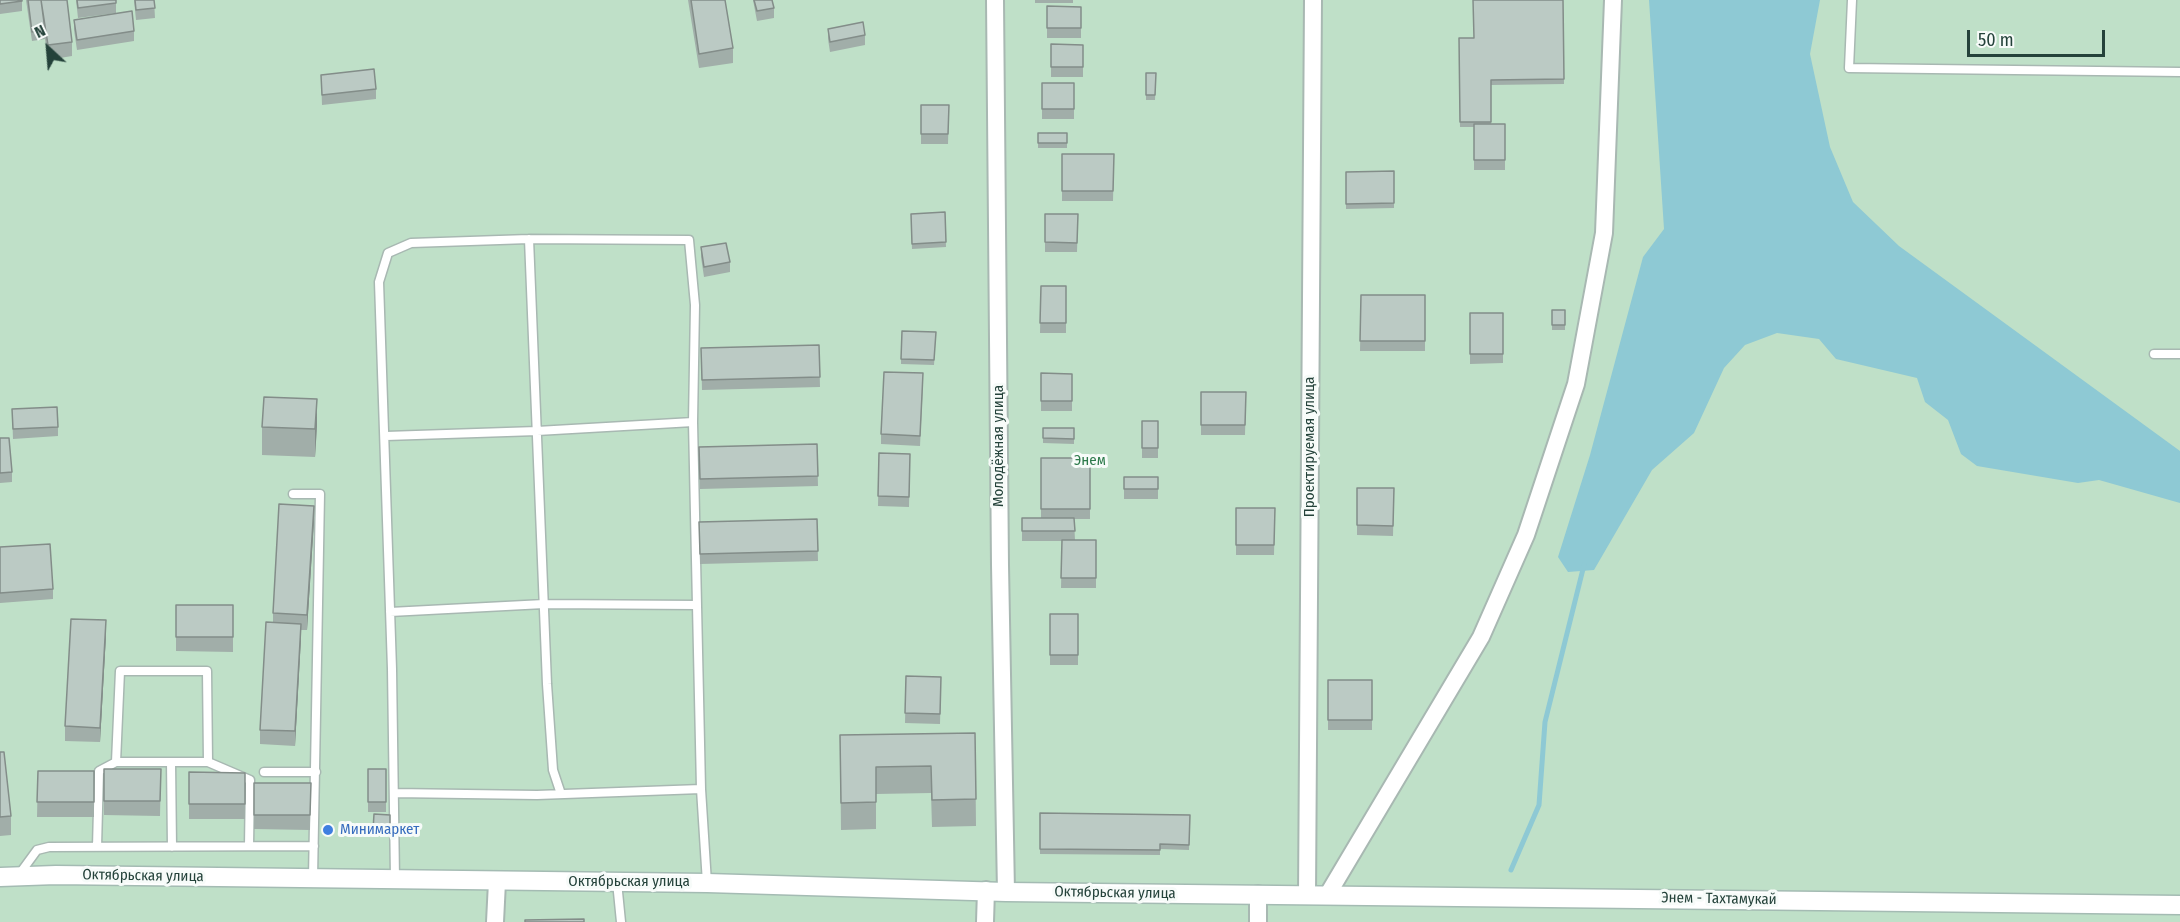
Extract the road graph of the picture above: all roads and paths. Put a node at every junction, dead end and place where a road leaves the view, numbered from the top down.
1 (995, 0) edge
2 (1313, 0) edge
3 (1613, 0) edge
4 (1852, 0) edge
5 (2180, 72) edge
6 (529, 239) junction
7 (2154, 354) dead end
8 (2180, 354) edge
9 (693, 422) junction
10 (537, 431) junction
11 (386, 436) junction
12 (293, 494) dead end
13 (544, 604) junction
14 (697, 605) junction
15 (390, 612) junction
16 (116, 762) junction
17 (171, 762) junction
18 (208, 762) junction
19 (264, 772) dead end
20 (316, 772) junction
21 (701, 789) junction
22 (394, 793) junction
23 (561, 794) junction
24 (249, 846) junction
25 (314, 846) junction
26 (97, 847) junction
27 (172, 847) junction
28 (9, 877) edge
29 (313, 879) junction
30 (395, 880) junction
31 (497, 882) junction
32 (617, 882) junction
33 (707, 883) junction
34 (986, 890) junction
35 (1006, 892) junction
36 (1258, 894) junction
37 (1307, 894) junction
38 (1328, 894) junction
39 (2180, 906) edge
40 (495, 922) edge
41 (621, 922) edge
42 (985, 922) edge
43 (1258, 922) edge

1 - 35 street, Молодёжная улица
2 - 37 street, Проектируемая улица
3 - 38 street
4 - 5 lane
6 - 9 lane
6 - 10 lane
6 - 11 lane
7 - 8 lane
9 - 10 lane
9 - 14 lane
10 - 11 lane
10 - 13 lane
11 - 15 lane
12 - 20 lane
13 - 14 lane
13 - 15 lane
13 - 23 lane
14 - 21 lane
15 - 22 lane
16 - 17 lane
16 - 18 lane
16 - 26 lane
17 - 18 lane
17 - 27 lane
18 - 24 lane
19 - 20 lane
20 - 25 lane
21 - 23 lane
21 - 33 lane
22 - 23 lane
22 - 30 lane
24 - 25 lane
24 - 27 lane
25 - 29 lane
26 - 27 lane
26 - 28 lane
28 - 29 main road, Октябрьская улица
29 - 30 main road, Октябрьская улица
30 - 31 main road, Октябрьская улица
31 - 32 main road, Октябрьская улица
31 - 40 street
32 - 33 main road, Октябрьская улица
32 - 41 lane
33 - 34 main road, Октябрьская улица
34 - 35 main road, Октябрьская улица
34 - 42 street
35 - 36 main road, Октябрьская улица
36 - 37 main road, Энем - Тахтамукай
36 - 43 street
37 - 38 main road, Энем - Тахтамукай
38 - 39 main road, Энем - Тахтамукай

